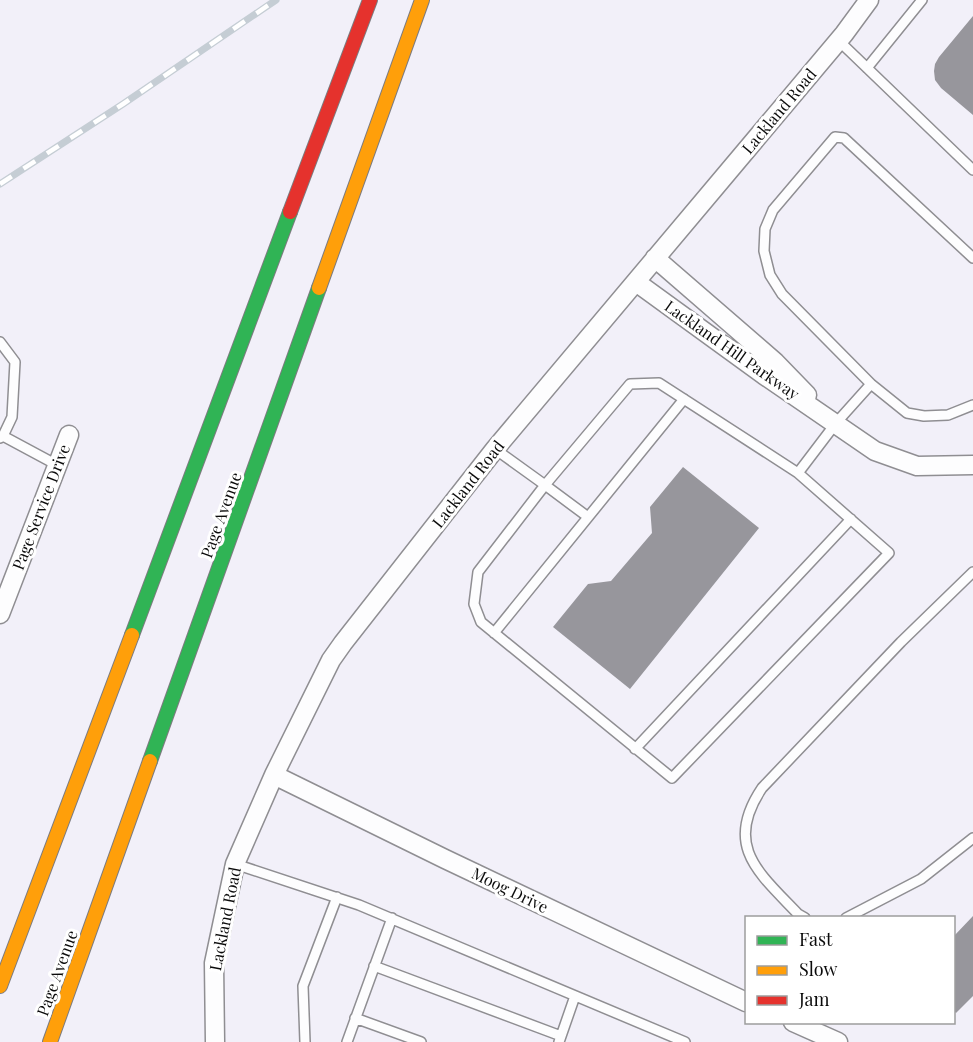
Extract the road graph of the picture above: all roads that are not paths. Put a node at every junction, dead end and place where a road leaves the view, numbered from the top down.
1 (370, 0) edge
2 (422, 0) edge
3 (869, 0) edge
4 (922, 0) edge
5 (838, 40) junction
6 (867, 68) junction
7 (973, 170) edge
8 (655, 258) junction
9 (973, 258) edge
10 (636, 282) junction
11 (0, 342) edge
12 (871, 384) junction
13 (684, 399) junction
14 (973, 405) edge
15 (832, 420) junction
16 (69, 435) dead end
17 (1, 437) edge
18 (495, 449) junction
19 (57, 465) junction
20 (973, 465) edge
21 (798, 473) junction
22 (545, 485) junction
23 (588, 517) junction
24 (851, 519) junction
25 (973, 572) edge
26 (0, 614) edge
27 (494, 633) junction
28 (635, 749) junction
29 (274, 775) junction
30 (973, 838) edge
31 (235, 864) junction
32 (336, 897) junction
33 (802, 916) edge
34 (850, 916) edge
35 (392, 918) junction
36 (374, 966) junction
37 (0, 986) edge
38 (575, 996) junction
39 (745, 1001) edge
40 (355, 1018) junction
41 (795, 1024) edge
42 (560, 1039) edge
43 (50, 1042) edge
44 (215, 1042) edge
45 (304, 1042) edge
46 (347, 1042) edge
47 (421, 1042) edge
48 (686, 1042) edge
49 (838, 1042) edge

1 - 37 highway
2 - 43 highway, Page Avenue
3 - 5 street, Lackland Road
4 - 6 lane
5 - 6 lane
5 - 8 street, Lackland Road
6 - 7 lane
8 - 10 street, Lackland Road
8 - 15 street, Lackland Hill Parkway
9 - 12 lane
10 - 15 street, Lackland Hill Parkway
10 - 18 street, Lackland Road
11 - 17 lane
12 - 14 lane
12 - 15 lane
13 - 21 lane
13 - 22 lane
13 - 23 lane
15 - 20 street, Lackland Hill Parkway
15 - 21 lane
16 - 19 street, Page Service Drive
17 - 19 lane
18 - 22 lane
18 - 29 street, Lackland Road
19 - 26 street, Page Service Drive
21 - 24 lane
22 - 23 lane
22 - 27 lane
23 - 27 lane
24 - 28 lane
24 - 28 lane
25 - 33 lane
27 - 28 lane
29 - 31 street, Lackland Road
29 - 39 street, Moog Drive
30 - 34 lane
31 - 32 lane
31 - 44 street, Lackland Road
32 - 35 lane
32 - 45 lane
35 - 36 lane
35 - 38 lane
36 - 40 lane
36 - 42 lane
38 - 42 lane
38 - 48 lane
40 - 46 lane
40 - 47 lane
41 - 49 street

